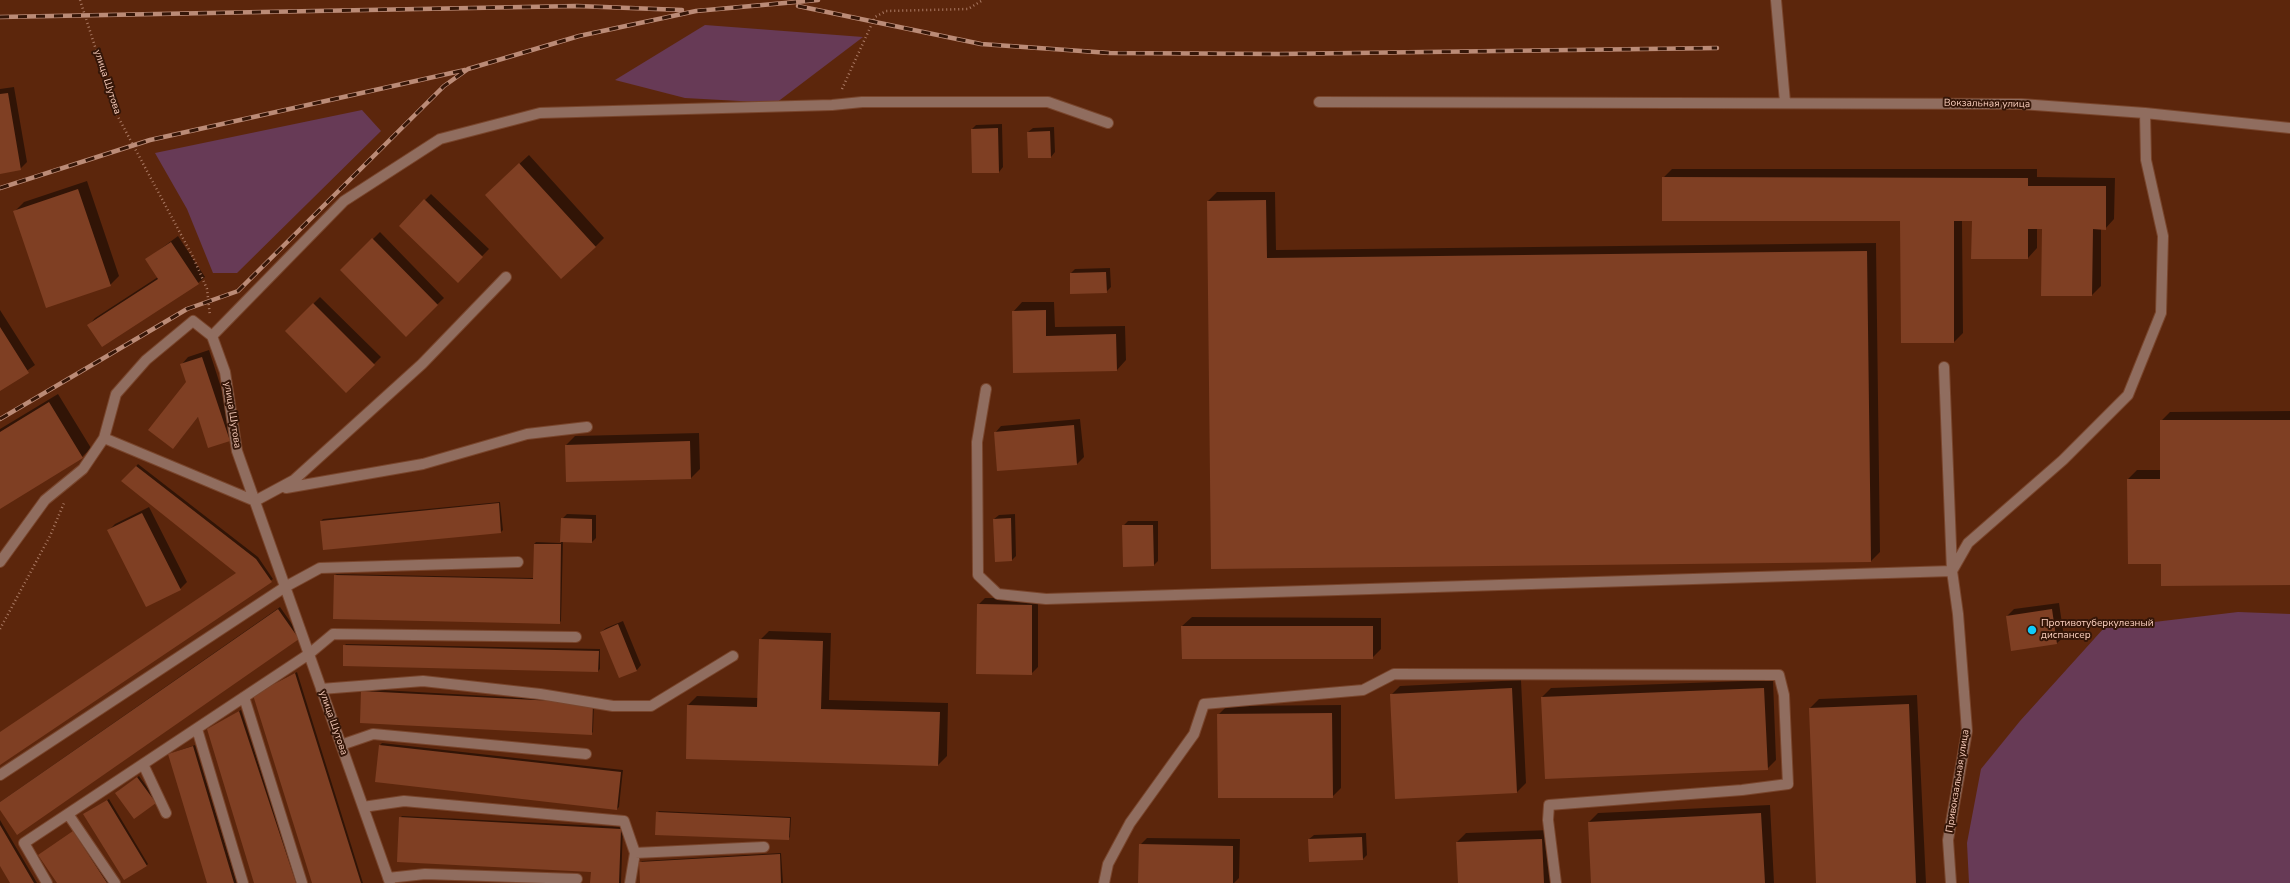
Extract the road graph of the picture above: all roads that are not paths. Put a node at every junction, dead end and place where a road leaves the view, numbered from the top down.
1 (1776, 0) edge
2 (1319, 102) dead end
3 (1785, 102) junction
4 (2145, 113) junction
5 (1108, 123) dead end
6 (2290, 128) edge
7 (506, 277) dead end
8 (212, 336) junction
9 (1944, 367) dead end
10 (986, 389) dead end
11 (587, 427) dead end
12 (104, 438) junction
13 (276, 489) junction
14 (255, 500) junction
15 (0, 562) edge
16 (518, 562) dead end
17 (1952, 571) junction
18 (285, 587) junction
19 (576, 637) dead end
20 (309, 654) junction
21 (733, 656) dead end
22 (321, 689) junction
23 (244, 697) junction
24 (197, 728) junction
25 (341, 745) junction
26 (586, 754) dead end
27 (142, 764) junction
28 (0, 775) edge
29 (363, 807) junction
30 (166, 813) dead end
31 (68, 814) junction
32 (764, 848) dead end
33 (635, 853) junction
34 (577, 879) dead end
35 (389, 881) edge
36 (47, 883) edge
37 (115, 883) edge
38 (243, 883) edge
39 (302, 883) edge
40 (630, 883) edge
41 (1104, 883) edge
42 (1556, 883) edge
43 (1951, 883) edge

1 - 3 street
2 - 3 street, Вокзальная улица
3 - 4 street, Вокзальная улица
4 - 6 street, Вокзальная улица
4 - 17 street
5 - 8 street
7 - 13 street
8 - 12 street
8 - 14 street, улица Шутова
9 - 17 street, Привокзальная улица
10 - 17 street
11 - 13 street
12 - 14 street
12 - 15 street
13 - 14 street
14 - 18 street, улица Шутова
16 - 18 street
17 - 43 street, Привокзальная улица
18 - 20 street, улица Шутова
18 - 28 street
19 - 20 street
20 - 22 street, улица Шутова
20 - 23 street
21 - 22 street
22 - 25 street, улица Шутова
23 - 24 street
23 - 39 street
24 - 27 street
24 - 38 street
25 - 26 street
25 - 29 street, улица Шутова
27 - 30 street
27 - 31 street
29 - 33 street
29 - 35 street, улица Шутова
31 - 36 street
31 - 37 street
32 - 33 street
33 - 40 street
34 - 35 street
41 - 42 street

